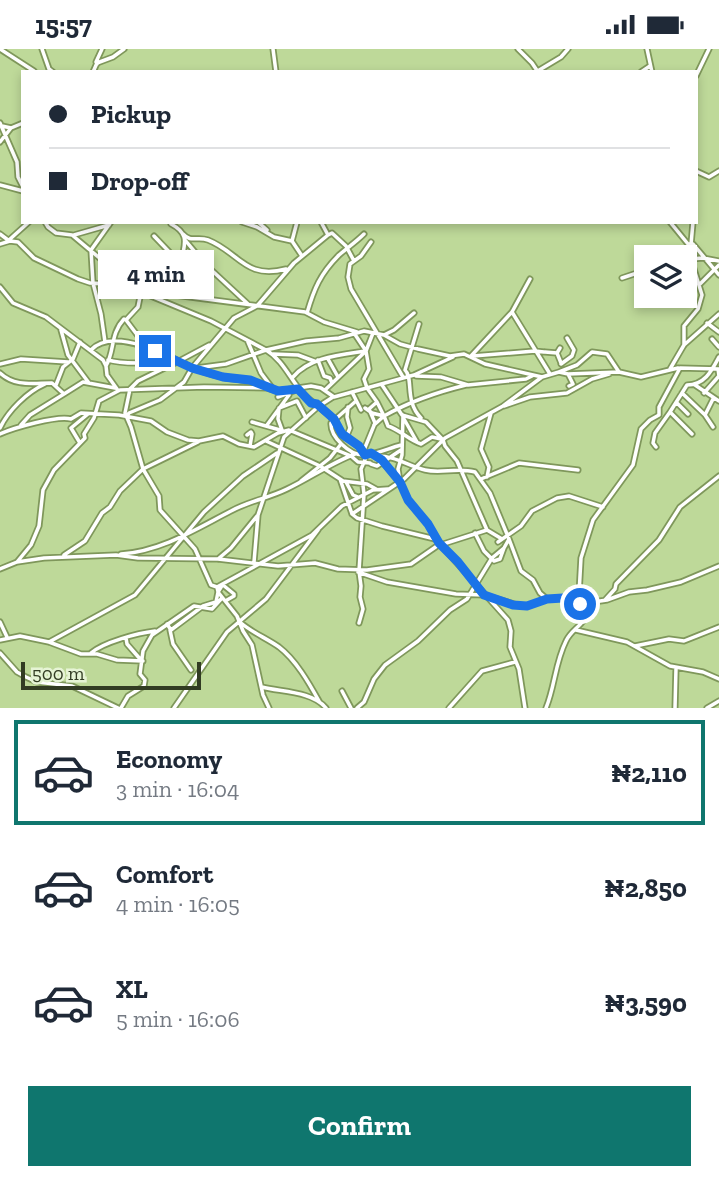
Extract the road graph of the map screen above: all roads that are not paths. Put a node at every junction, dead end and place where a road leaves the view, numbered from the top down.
1 (0, 49) edge
2 (42, 49) edge
3 (102, 49) edge
4 (124, 49) edge
5 (273, 49) edge
6 (517, 49) edge
7 (568, 49) edge
8 (647, 49) edge
9 (709, 49) edge
10 (97, 64) junction
11 (650, 66) junction
12 (32, 70) edge
13 (50, 70) edge
14 (94, 70) edge
15 (275, 70) edge
16 (536, 70) edge
17 (539, 70) edge
18 (644, 70) edge
19 (651, 70) edge
20 (698, 72) edge
21 (21, 124) edge
22 (1, 125) edge
23 (11, 128) junction
24 (6, 134) junction
25 (0, 142) edge
26 (719, 171) edge
27 (698, 172) edge
28 (21, 184) edge
29 (0, 185) edge
30 (21, 189) edge
31 (27, 224) edge
32 (46, 224) edge
33 (110, 224) edge
34 (171, 224) dead end
35 (248, 224) edge
36 (260, 224) edge
37 (296, 224) edge
38 (322, 224) edge
39 (672, 224) edge
40 (693, 224) edge
41 (99, 225) edge
42 (0, 234) edge
43 (183, 234) junction
44 (364, 234) dead end
45 (72, 235) junction
46 (328, 235) junction
47 (100, 236) junction
48 (154, 236) dead end
49 (273, 237) junction
50 (185, 240) junction
51 (9, 241) junction
52 (292, 241) junction
53 (371, 242) dead end
54 (0, 244) edge
55 (690, 244) junction
56 (347, 249) junction
57 (91, 251) junction
58 (302, 256) junction
59 (704, 258) junction
60 (697, 259) edge
61 (354, 261) junction
62 (183, 262) junction
63 (719, 263) edge
64 (206, 265) junction
65 (288, 269) junction
66 (715, 270) junction
67 (634, 274) edge
68 (719, 275) edge
69 (622, 278) dead end
70 (530, 279) dead end
71 (697, 281) edge
72 (93, 283) junction
73 (698, 285) junction
74 (0, 287) edge
75 (138, 290) junction
76 (201, 299) junction
77 (248, 304) junction
78 (257, 306) junction
79 (512, 312) junction
80 (307, 313) junction
81 (414, 313) dead end
82 (719, 314) edge
83 (126, 320) junction
84 (707, 323) junction
85 (419, 324) dead end
86 (60, 329) junction
87 (225, 329) junction
88 (719, 332) edge
89 (356, 333) junction
90 (375, 333) junction
91 (384, 335) junction
92 (567, 338) dead end
93 (712, 338) dead end
94 (247, 340) junction
95 (112, 341) junction
96 (80, 342) junction
97 (105, 342) junction
98 (211, 344) junction
99 (142, 345) junction
100 (684, 345) junction
101 (719, 347) edge
102 (413, 348) junction
103 (91, 350) junction
104 (265, 350) junction
105 (366, 351) junction
106 (535, 351) junction
107 (544, 352) junction
108 (253, 354) junction
109 (273, 354) junction
110 (455, 356) junction
111 (471, 356) junction
112 (719, 357) edge
113 (328, 359) junction
114 (103, 360) junction
115 (109, 360) junction
116 (543, 360) junction
117 (70, 361) junction
118 (179, 361) junction
119 (316, 361) junction
120 (0, 364) edge
121 (537, 365) dead end
122 (577, 365) junction
123 (106, 366) junction
124 (563, 366) junction
125 (168, 367) junction
126 (680, 367) junction
127 (193, 368) junction
128 (717, 369) edge
129 (669, 370) junction
130 (617, 372) junction
131 (0, 373) edge
132 (550, 374) junction
133 (565, 374) junction
134 (107, 375) junction
135 (533, 375) junction
136 (324, 376) junction
137 (412, 376) junction
138 (338, 377) junction
139 (404, 377) junction
140 (542, 377) junction
141 (294, 379) junction
142 (47, 383) junction
143 (89, 383) junction
144 (332, 383) junction
145 (56, 385) junction
146 (382, 385) junction
147 (468, 385) junction
148 (695, 385) junction
149 (100, 386) junction
150 (569, 386) dead end
151 (317, 387) junction
152 (174, 388) junction
153 (267, 388) junction
154 (367, 388) junction
155 (130, 389) junction
156 (273, 389) junction
157 (286, 389) junction
158 (298, 389) junction
159 (118, 390) junction
160 (325, 390) junction
161 (352, 392) junction
162 (682, 393) junction
163 (704, 393) junction
164 (64, 394) junction
165 (289, 394) junction
166 (278, 397) dead end
167 (332, 397) junction
168 (713, 399) junction
169 (356, 401) junction
170 (719, 401) edge
171 (377, 402) junction
172 (410, 402) junction
173 (677, 403) junction
174 (319, 406) junction
175 (503, 406) junction
176 (348, 407) junction
177 (396, 407) junction
178 (279, 408) junction
179 (371, 411) junction
180 (491, 412) junction
181 (670, 412) junction
182 (89, 413) junction
183 (96, 414) junction
184 (688, 414) dead end
185 (705, 415) junction
186 (384, 416) junction
187 (403, 416) junction
188 (126, 417) junction
189 (306, 418) junction
190 (334, 419) junction
191 (424, 421) junction
192 (252, 422) dead end
193 (21, 425) junction
194 (267, 425) junction
195 (373, 426) junction
196 (713, 427) dead end
197 (0, 428) edge
198 (290, 431) junction
199 (282, 432) junction
200 (0, 433) edge
201 (247, 435) dead end
202 (402, 435) junction
203 (692, 435) dead end
204 (346, 437) junction
205 (443, 440) junction
206 (199, 441) junction
207 (266, 441) junction
208 (80, 443) junction
209 (418, 443) junction
210 (341, 444) junction
211 (250, 446) junction
212 (280, 447) junction
213 (656, 447) dead end
214 (401, 448) junction
215 (336, 450) junction
216 (277, 453) junction
217 (371, 453) junction
218 (353, 455) junction
219 (377, 456) junction
220 (366, 457) junction
221 (391, 457) junction
222 (401, 459) junction
223 (384, 462) junction
224 (322, 467) junction
225 (417, 467) junction
226 (143, 469) junction
227 (461, 470) junction
228 (578, 470) dead end
229 (719, 476) edge
230 (487, 477) junction
231 (481, 479) junction
232 (343, 480) junction
233 (400, 482) junction
234 (363, 483) junction
235 (376, 489) junction
236 (390, 489) junction
237 (362, 496) junction
238 (262, 499) junction
239 (349, 503) junction
240 (362, 506) junction
241 (603, 507) junction
242 (352, 514) junction
243 (258, 515) junction
244 (361, 520) junction
245 (318, 530) junction
246 (487, 530) junction
247 (475, 533) junction
248 (184, 536) junction
249 (508, 537) junction
250 (436, 540) junction
251 (441, 545) junction
252 (116, 555) junction
253 (63, 557) junction
254 (492, 558) junction
255 (163, 559) junction
256 (218, 559) junction
257 (201, 561) junction
258 (17, 562) junction
259 (255, 564) junction
260 (293, 565) junction
261 (719, 566) edge
262 (0, 569) edge
263 (359, 572) junction
264 (223, 584) junction
265 (476, 585) junction
266 (217, 589) junction
267 (470, 594) junction
268 (484, 595) junction
269 (579, 597) junction
270 (224, 599) junction
271 (547, 599) junction
272 (605, 600) junction
273 (216, 603) junction
274 (580, 604) junction
275 (203, 606) junction
276 (240, 621) junction
277 (0, 622) edge
278 (359, 623) dead end
279 (167, 624) junction
280 (719, 627) edge
281 (574, 629) junction
282 (170, 630) junction
283 (157, 631) junction
284 (7, 637) junction
285 (126, 638) junction
286 (0, 640) edge
287 (49, 642) junction
288 (635, 646) junction
289 (0, 653) edge
290 (89, 655) junction
291 (143, 661) junction
292 (516, 662) junction
293 (676, 668) junction
294 (191, 670) dead end
295 (719, 679) edge
296 (262, 687) junction
297 (342, 691) dead end
298 (319, 701) junction
299 (719, 701) edge
300 (119, 708) edge
301 (174, 708) edge
302 (270, 708) edge
303 (326, 708) edge
304 (351, 708) edge
305 (357, 708) edge
306 (449, 708) edge
307 (524, 708) edge
308 (546, 708) edge
309 (675, 708) edge
310 (706, 708) edge

1 - 12 street
2 - 13 street
3 - 10 street
4 - 10 street
5 - 15 street
6 - 16 street
7 - 17 street
8 - 11 street
9 - 20 street
10 - 14 street
11 - 18 street
11 - 19 street
21 - 23 street
22 - 23 street
22 - 24 street
23 - 24 street
24 - 25 street
24 - 28 street
26 - 27 street
29 - 30 street
31 - 51 street
32 - 45 street
33 - 41 street
33 - 47 street
34 - 43 street
35 - 49 street
36 - 49 street
37 - 52 street
38 - 46 street
39 - 55 street
40 - 55 street
41 - 45 street
41 - 47 street
42 - 51 street
43 - 50 street
43 - 65 street
44 - 56 street
45 - 57 street
46 - 56 street
46 - 58 street
47 - 57 street
48 - 62 street
49 - 52 street
50 - 62 street
50 - 64 street
51 - 54 street
51 - 72 street
52 - 58 street
53 - 61 street
55 - 59 street
56 - 61 street
56 - 80 street
57 - 72 street
57 - 75 street
58 - 65 street
59 - 60 street
59 - 63 street
59 - 66 street
61 - 90 street
62 - 64 street
62 - 76 street
63 - 66 street
64 - 77 street
65 - 78 street
66 - 68 street
66 - 73 street
67 - 69 street
70 - 79 street
71 - 73 street
72 - 75 street
72 - 97 street
73 - 100 street
74 - 86 street
75 - 76 street
75 - 83 street
75 - 87 street
76 - 77 street
77 - 78 street
78 - 80 street
78 - 87 street
79 - 106 street
79 - 111 street
80 - 89 street
81 - 91 street
82 - 84 street
83 - 95 street
83 - 99 street
84 - 88 street
84 - 100 street
85 - 102 street
86 - 96 street
86 - 117 street
87 - 94 street
87 - 98 street
89 - 90 street
89 - 104 street
89 - 105 street
90 - 91 street
90 - 105 street
90 - 139 street
91 - 102 street
92 - 124 street
93 - 101 street
94 - 104 street
94 - 108 street
95 - 97 street
95 - 99 street
95 - 115 street
96 - 103 street
96 - 117 street
97 - 103 street
98 - 118 street
98 - 127 street
99 - 118 street
100 - 129 street
102 - 110 street
102 - 137 street
103 - 114 street
104 - 108 street
104 - 109 street
105 - 113 street
105 - 138 street
105 - 154 street
106 - 107 street
106 - 111 street
106 - 116 street
107 - 116 street
107 - 124 street
108 - 127 street
108 - 156 street
109 - 119 street
109 - 141 street
110 - 111 street
110 - 137 street
111 - 135 street
112 - 128 street
113 - 119 street
113 - 138 street
114 - 115 street
114 - 123 street
115 - 123 street
115 - 125 street
116 - 121 street
116 - 132 street
117 - 120 street
117 - 143 street
117 - 145 street
118 - 125 street
118 - 127 street
119 - 136 street
119 - 141 street
122 - 124 street
122 - 130 street
122 - 133 street
123 - 134 street
124 - 133 street
125 - 155 street
126 - 128 street
126 - 129 street
126 - 241 street
127 - 152 street
127 - 153 street
128 - 148 street
128 - 163 street
129 - 130 street
130 - 133 street
130 - 175 street
131 - 142 street
132 - 133 street
132 - 140 street
133 - 150 street
134 - 149 street
134 - 159 street
135 - 140 street
135 - 147 street
136 - 144 street
136 - 151 street
137 - 139 street
137 - 147 street
137 - 172 street
138 - 144 street
139 - 146 street
140 - 175 street
141 - 157 street
141 - 158 street
142 - 145 street
142 - 197 street
143 - 149 street
143 - 164 street
144 - 160 street
145 - 164 street
146 - 154 street
146 - 177 street
147 - 172 street
148 - 162 street
148 - 163 street
149 - 159 street
151 - 158 street
151 - 160 street
152 - 153 street
152 - 155 street
152 - 188 street
153 - 156 street
154 - 161 street
154 - 171 street
155 - 159 street
155 - 188 street
156 - 157 street
157 - 158 street
158 - 165 street
158 - 174 street
159 - 183 street
160 - 167 street
161 - 167 street
161 - 169 street
162 - 173 street
162 - 185 street
163 - 168 street
164 - 193 street
165 - 166 street
165 - 178 street
167 - 174 street
168 - 170 street
168 - 185 street
169 - 176 street
169 - 179 street
171 - 179 street
171 - 186 street
172 - 177 street
172 - 191 street
173 - 181 street
173 - 184 street
174 - 189 street
174 - 190 street
175 - 180 street
176 - 190 street
176 - 204 street
177 - 186 street
177 - 187 street
178 - 189 street
178 - 194 street
178 - 199 street
179 - 186 street
179 - 195 street
180 - 205 street
180 - 230 street
181 - 203 street
181 - 213 street
182 - 183 street
182 - 193 street
182 - 208 street
183 - 188 street
183 - 208 street
185 - 196 street
186 - 195 street
186 - 202 street
187 - 191 street
187 - 202 street
187 - 209 street
188 - 206 street
188 - 226 street
189 - 198 street
190 - 204 street
190 - 210 street
191 - 205 street
192 - 194 street
193 - 200 street
194 - 199 street
195 - 220 street
198 - 199 street
198 - 212 street
198 - 215 street
199 - 207 street
201 - 211 street
202 - 209 street
202 - 214 street
204 - 210 street
204 - 220 street
205 - 209 street
205 - 225 street
205 - 227 street
206 - 211 street
206 - 226 street
207 - 211 street
207 - 212 street
208 - 258 street
210 - 215 street
210 - 218 street
212 - 216 street
212 - 224 street
214 - 217 street
214 - 221 street
214 - 222 street
215 - 218 street
215 - 224 street
216 - 238 street
216 - 248 street
217 - 219 street
217 - 220 street
218 - 220 street
218 - 224 street
219 - 221 street
219 - 223 street
220 - 223 street
220 - 234 street
221 - 222 street
221 - 223 street
222 - 225 street
222 - 233 street
223 - 233 street
224 - 232 street
224 - 238 street
225 - 227 street
225 - 233 street
226 - 248 street
226 - 253 street
227 - 231 street
227 - 246 street
228 - 230 street
229 - 272 street
230 - 231 street
231 - 249 street
232 - 234 street
232 - 237 street
232 - 239 street
233 - 236 street
233 - 250 street
234 - 235 street
234 - 237 street
235 - 236 street
235 - 237 street
236 - 240 street
237 - 239 street
237 - 240 street
238 - 243 street
238 - 248 street
239 - 242 street
239 - 245 street
240 - 242 street
240 - 244 street
241 - 249 street
241 - 269 street
242 - 244 street
243 - 256 street
243 - 259 street
244 - 250 street
244 - 263 street
245 - 259 street
245 - 260 street
246 - 247 street
246 - 249 street
247 - 251 street
247 - 254 street
248 - 252 street
248 - 255 street
248 - 257 street
249 - 254 street
249 - 271 street
250 - 251 street
251 - 263 street
251 - 265 street
252 - 253 street
252 - 255 street
253 - 258 street
254 - 265 street
255 - 257 street
255 - 287 street
256 - 257 street
256 - 259 street
257 - 266 street
258 - 262 street
259 - 260 street
259 - 264 street
260 - 263 street
260 - 276 street
261 - 272 street
263 - 267 street
263 - 278 street
264 - 266 street
264 - 270 street
265 - 267 street
265 - 268 street
266 - 270 street
266 - 273 street
267 - 268 street
267 - 305 street
268 - 271 street
268 - 292 street
269 - 271 street
269 - 274 street
270 - 273 street
270 - 276 street
272 - 274 street
273 - 275 street
274 - 281 street
275 - 279 street
275 - 282 street
276 - 296 street
276 - 298 street
276 - 301 street
277 - 284 street
279 - 282 street
279 - 283 street
280 - 288 street
281 - 288 street
281 - 308 street
282 - 294 street
283 - 285 street
283 - 291 street
284 - 286 street
284 - 287 street
285 - 290 street
285 - 291 street
287 - 290 street
288 - 293 street
289 - 300 street
290 - 291 street
291 - 300 street
292 - 306 street
292 - 307 street
293 - 295 street
293 - 309 street
296 - 298 street
296 - 302 street
297 - 304 street
298 - 303 street
299 - 310 street

